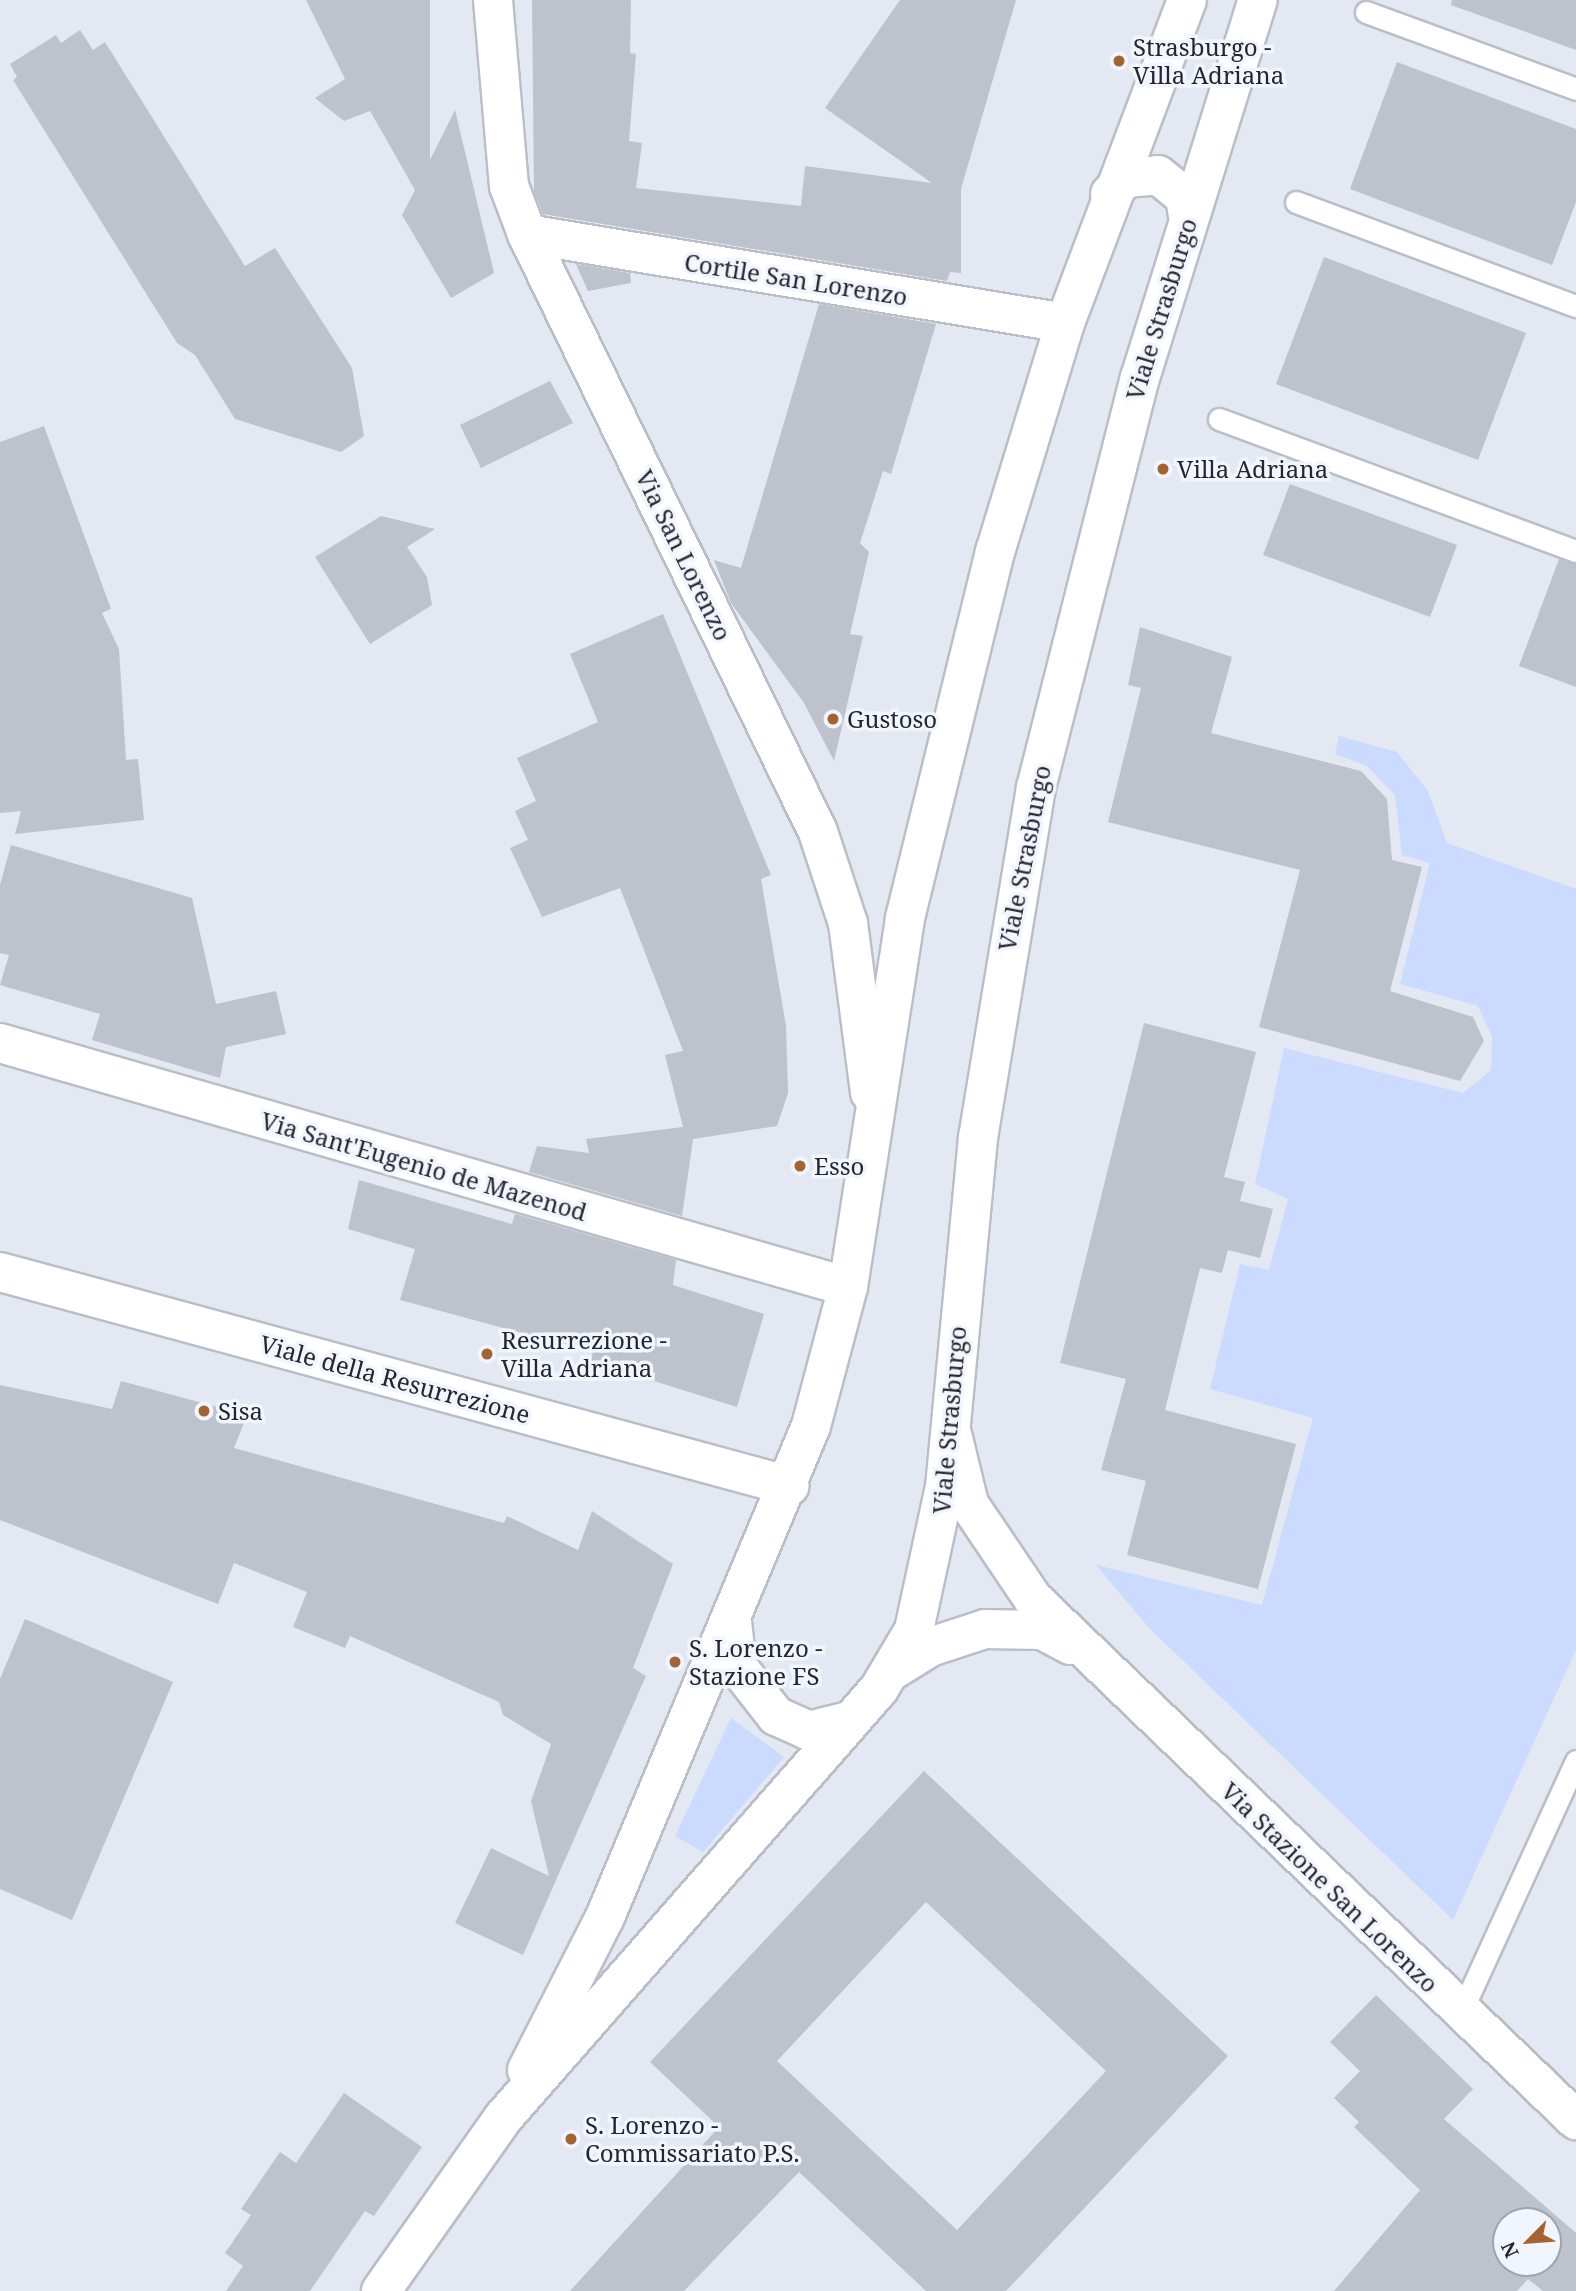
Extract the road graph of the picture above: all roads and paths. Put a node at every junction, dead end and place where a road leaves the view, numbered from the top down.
1 (493, 0) edge
2 (1187, 0) edge
3 (1258, 0) edge
4 (1366, 12) dead end
5 (1576, 89) edge
6 (1110, 194) junction
7 (1296, 202) dead end
8 (1188, 217) junction
9 (527, 234) junction
10 (1576, 306) edge
11 (1065, 323) junction
12 (1219, 419) dead end
13 (1576, 551) edge
14 (0, 1043) edge
15 (872, 1114) junction
16 (0, 1272) edge
17 (848, 1287) junction
18 (950, 1429) junction
19 (790, 1486) junction
20 (732, 1622) junction
21 (1084, 1653) junction
22 (893, 1670) junction
23 (852, 1720) junction
24 (1576, 1761) edge
25 (1461, 2011) junction
26 (503, 2118) junction
27 (1576, 2120) edge
28 (381, 2291) edge

1 - 9 street, Via San Lorenzo
2 - 6 street
3 - 8 street, Viale Strasburgo
4 - 5 lane
6 - 8 street
6 - 11 street
7 - 10 lane
8 - 18 street, Viale Strasburgo
9 - 11 street, Cortile San Lorenzo
9 - 15 street, Via San Lorenzo
11 - 15 street
12 - 13 lane
14 - 17 street, Via Sant'Eugenio de Mazenod
15 - 17 street
16 - 19 street, Viale della Resurrezione
17 - 19 street
18 - 21 street, Via Stazione San Lorenzo
18 - 22 street, Viale Strasburgo
19 - 20 street
20 - 23 street
20 - 26 street
21 - 22 street, Via Stazione San Lorenzo
21 - 25 street, Via Stazione San Lorenzo
22 - 23 street, Viale Strasburgo
23 - 26 street, Viale Strasburgo
24 - 25 lane
25 - 27 street, Via Stazione San Lorenzo
26 - 28 street

